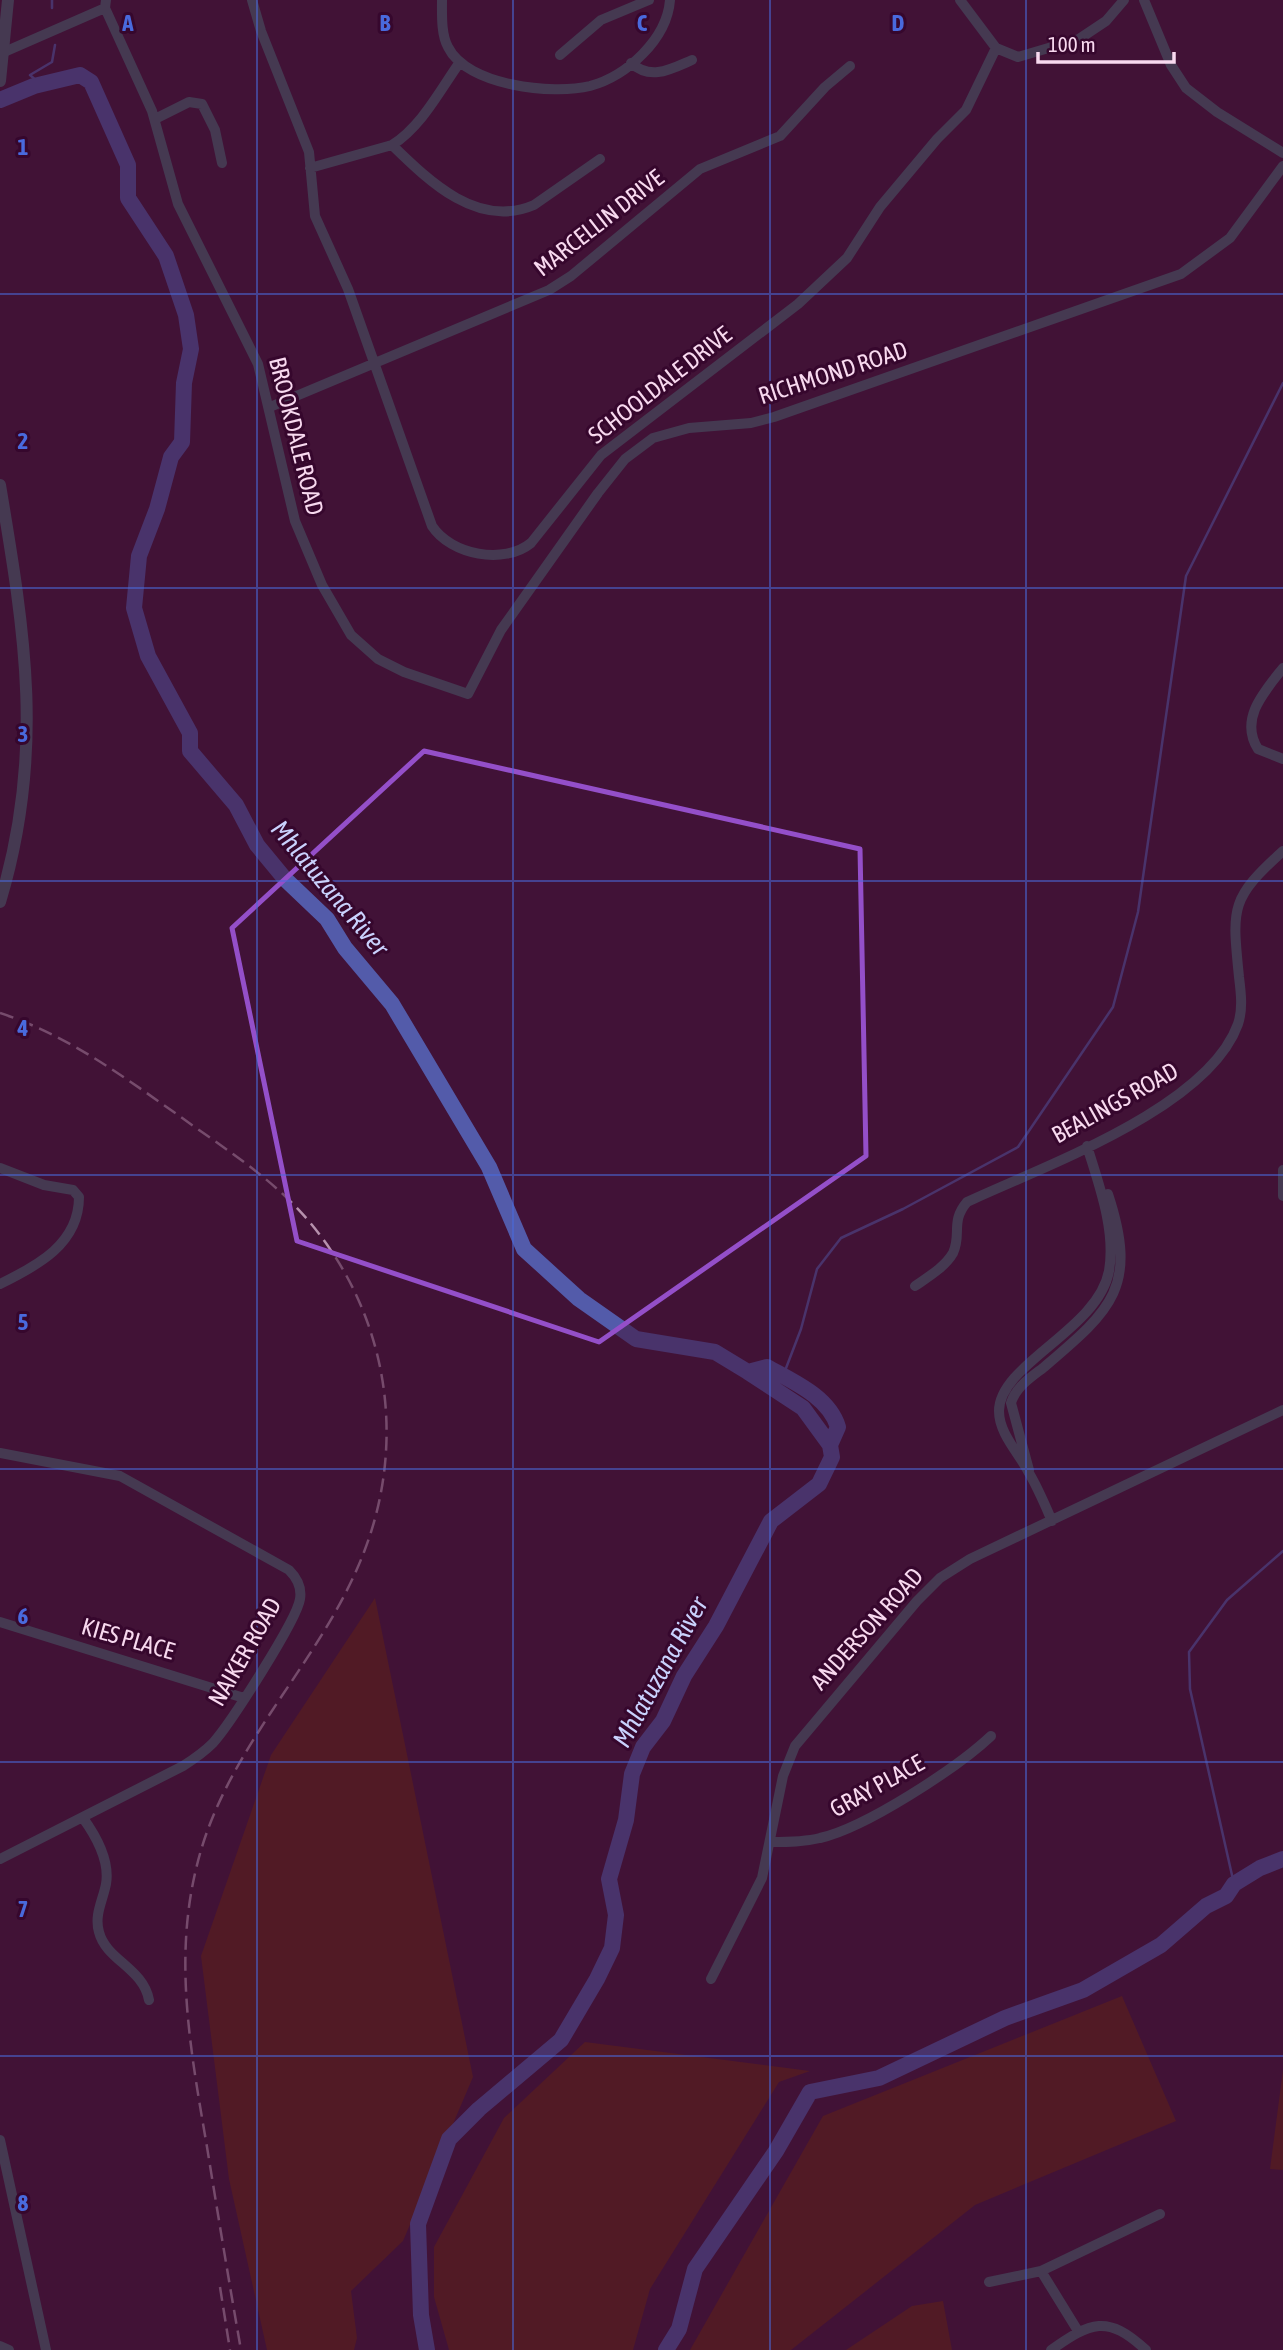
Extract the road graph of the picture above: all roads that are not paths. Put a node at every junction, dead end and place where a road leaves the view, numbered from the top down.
1 (8, 0) edge
2 (252, 0) edge
3 (442, 0) edge
4 (649, 0) edge
5 (670, 0) edge
6 (960, 0) edge
7 (1124, 0) edge
8 (1144, 0) edge
9 (106, 4) edge
10 (996, 48) junction
11 (1, 53) edge
12 (560, 55) dead end
13 (692, 60) dead end
14 (460, 62) junction
15 (631, 63) junction
16 (850, 66) dead end
17 (1, 75) edge
18 (0, 81) edge
19 (155, 119) junction
20 (392, 145) junction
21 (1283, 153) edge
22 (600, 159) dead end
23 (222, 163) dead end
24 (1283, 166) edge
25 (310, 168) junction
26 (375, 363) junction
27 (270, 407) junction
28 (0, 485) edge
29 (1283, 668) edge
30 (468, 694) joint
31 (1283, 759) edge
32 (1283, 851) edge
33 (0, 902) edge
34 (1089, 1145) junction
35 (0, 1168) edge
36 (1283, 1170) edge
37 (1283, 1196) edge
38 (0, 1284) edge
39 (915, 1286) dead end
40 (1283, 1410) edge
41 (0, 1453) edge
42 (1052, 1521) junction
43 (0, 1622) edge
44 (244, 1698) junction
45 (991, 1736) dead end
46 (83, 1818) junction
47 (771, 1842) junction
48 (0, 1860) edge
49 (711, 1979) dead end
50 (149, 2000) dead end
51 (0, 2140) edge
52 (1160, 2214) dead end
53 (1041, 2271) junction
54 (989, 2282) dead end
55 (1079, 2331) junction
56 (0, 2346) edge
57 (9, 2350) edge
58 (46, 2350) edge
59 (1051, 2350) edge
60 (1146, 2350) edge

1 - 11 street
2 - 25 street, SCHOOLDALE DRIVE
3 - 14 street
4 - 12 street
5 - 15 street
6 - 10 street
7 - 10 street
8 - 21 street
9 - 11 street
9 - 19 street, BROOKDALE ROAD
10 - 26 street, SCHOOLDALE DRIVE
11 - 17 street
13 - 15 street
14 - 15 street
14 - 20 street
16 - 26 street, MARCELLIN DRIVE
17 - 18 street
19 - 23 street
19 - 27 street, BROOKDALE ROAD
20 - 22 street
20 - 25 street
24 - 30 street, RICHMOND ROAD
25 - 26 street, SCHOOLDALE DRIVE
26 - 27 street, MARCELLIN DRIVE
27 - 30 street, BROOKDALE ROAD
28 - 33 street
29 - 31 street
32 - 34 street, BEALINGS ROAD
34 - 39 street, BEALINGS ROAD
34 - 42 street
35 - 38 street
36 - 37 street
40 - 42 street, ANDERSON ROAD
41 - 44 street, NAIKER ROAD
42 - 47 street, ANDERSON ROAD
43 - 44 street, KIES PLACE
44 - 46 street, NAIKER ROAD
45 - 47 street, GRAY PLACE
46 - 48 street, NAIKER ROAD
46 - 50 street
47 - 49 street, ANDERSON ROAD
51 - 58 street
52 - 53 street
53 - 54 street
53 - 55 street
55 - 59 street
55 - 60 street
56 - 57 street

